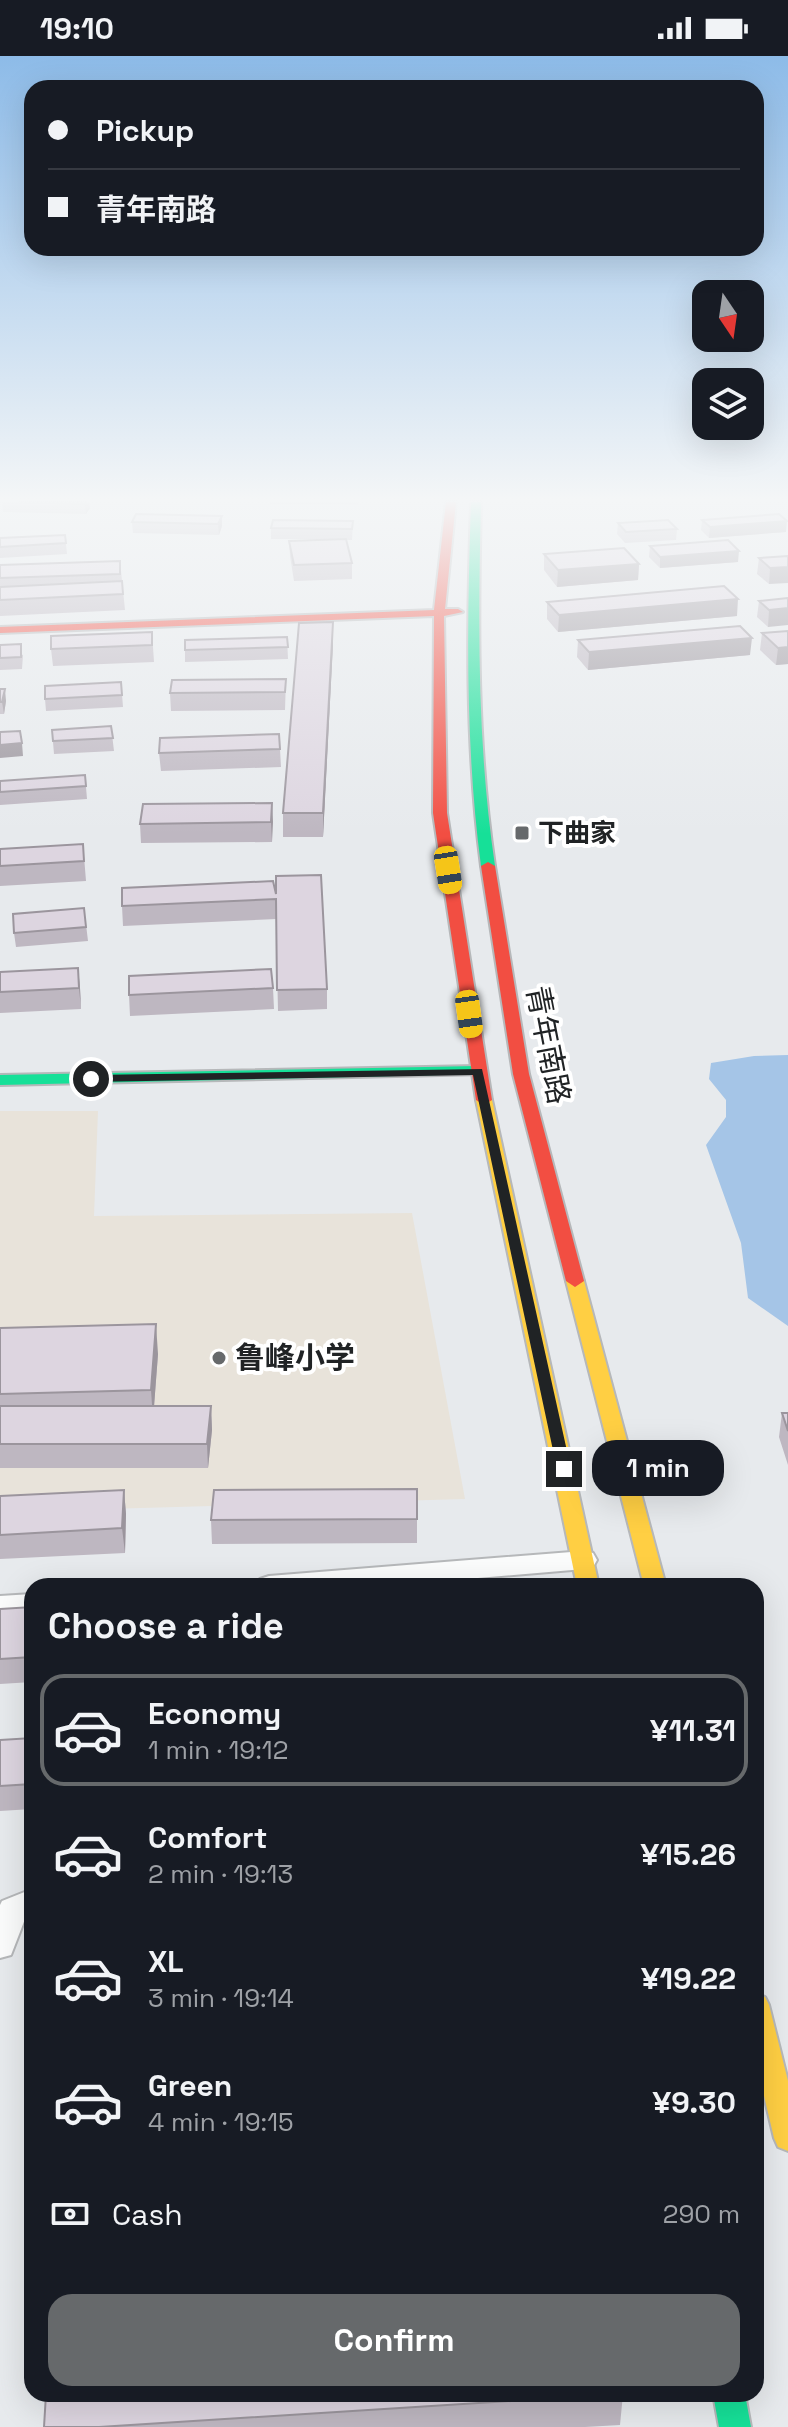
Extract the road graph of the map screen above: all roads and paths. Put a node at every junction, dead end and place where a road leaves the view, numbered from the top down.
1 (439, 612) edge
2 (472, 612) edge
3 (423, 613) edge
4 (0, 630) edge
5 (478, 1071) junction
6 (0, 1080) edge
7 (586, 1573) edge
8 (464, 1578) edge
9 (653, 1578) edge
10 (24, 1604) edge
11 (0, 1606) edge
12 (24, 1905) edge
13 (0, 1945) edge
14 (764, 2038) edge
15 (788, 2138) edge
16 (730, 2402) edge
17 (735, 2427) edge

1 - 5 main road
2 - 9 main road, 青年南路
3 - 4 main road
5 - 6 main road
5 - 7 main road
7 - 8 street
10 - 11 street
12 - 13 street
14 - 15 main road
16 - 17 main road

